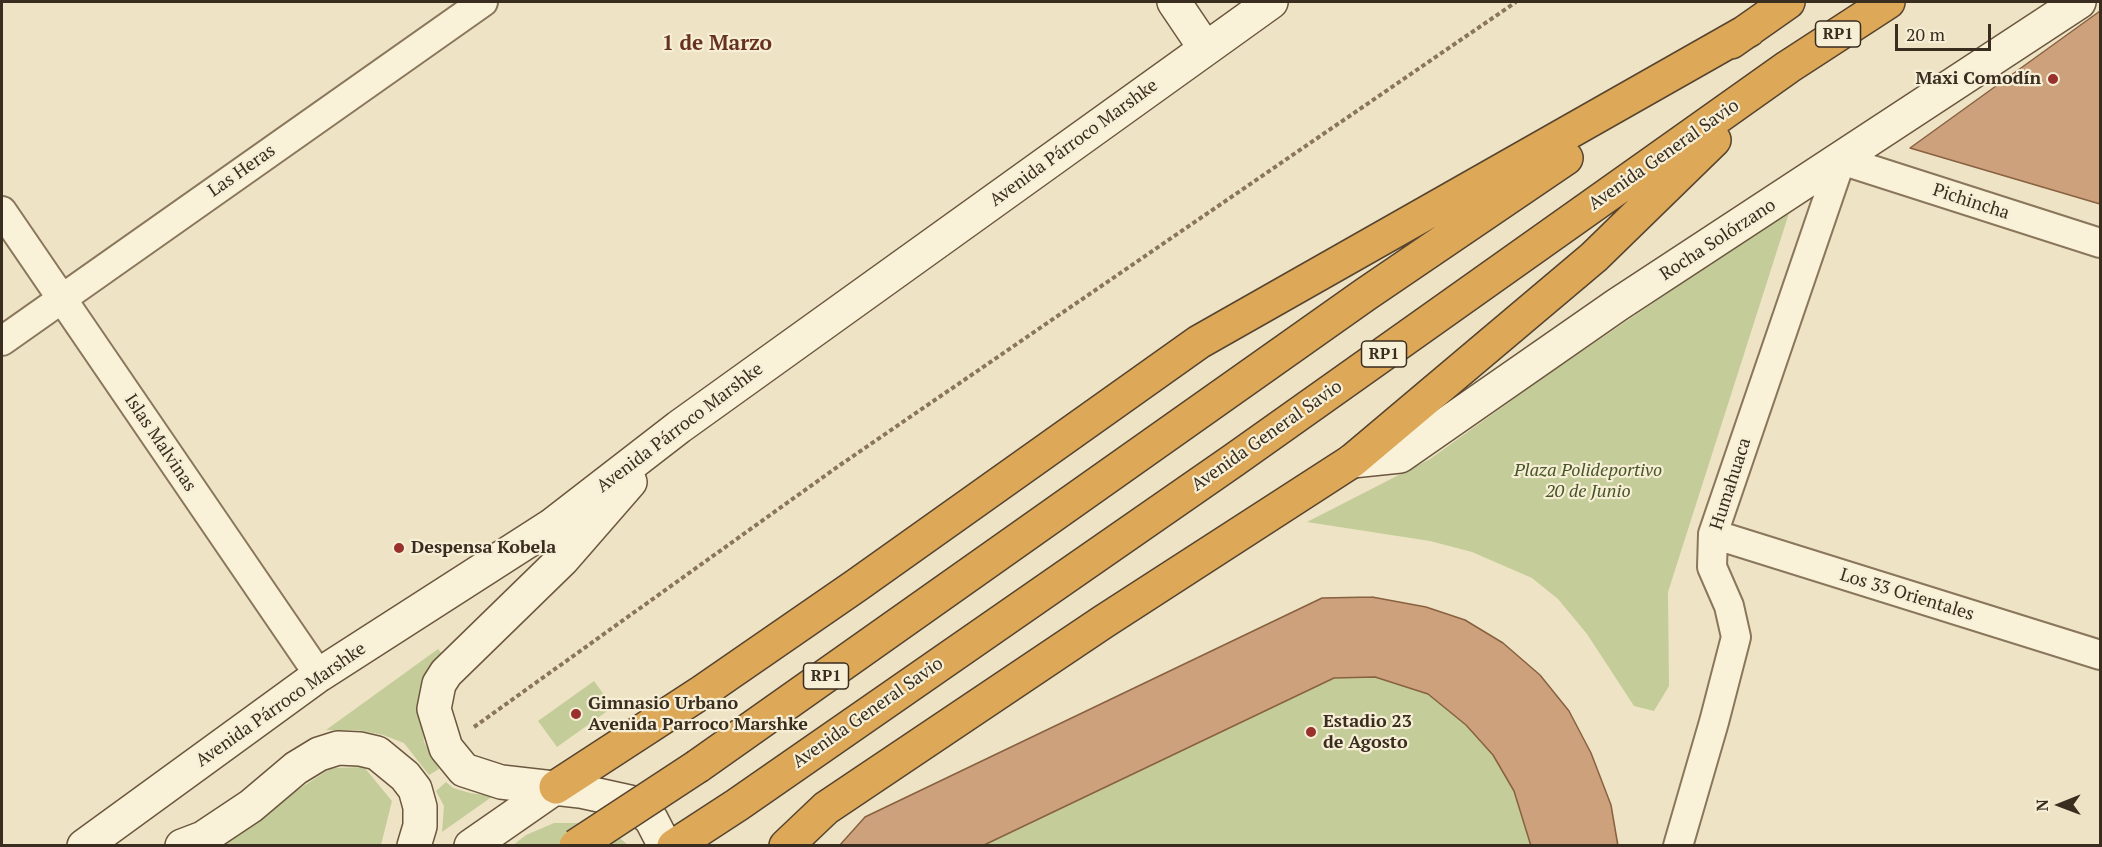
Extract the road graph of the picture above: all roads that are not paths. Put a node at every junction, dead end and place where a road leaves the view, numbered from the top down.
1 (483, 2) edge
2 (1174, 2) edge
3 (1271, 2) edge
4 (1788, 2) edge
5 (1888, 2) edge
6 (2064, 4) edge
7 (1749, 30) junction
8 (1205, 48) junction
9 (1788, 67) junction
10 (1840, 160) junction
11 (2, 211) edge
12 (2100, 243) edge
13 (62, 299) junction
14 (2, 341) edge
15 (679, 427) junction
16 (1352, 461) junction
17 (1713, 534) junction
18 (2100, 655) edge
19 (319, 675) junction
20 (556, 787) junction
21 (84, 846) edge
22 (182, 846) edge
23 (414, 846) edge
24 (471, 846) edge
25 (576, 846) edge
26 (665, 846) edge
27 (674, 846) edge
28 (786, 846) edge
29 (1678, 846) edge

1 - 13 street, Las Heras
2 - 8 main road
3 - 8 main road, Avenida Párroco Marshke
4 - 7 highway, RP1
5 - 9 highway, Avenida General Savio / RP1
6 - 10 main road, Rocha Solórzano
7 - 20 highway
7 - 25 highway, RP1, bridge
8 - 15 main road, Avenida Párroco Marshke
9 - 16 highway
9 - 27 highway, Avenida General Savio / RP1
10 - 12 street, Pichincha
10 - 16 main road, Rocha Solórzano
10 - 17 street, Humahuaca
11 - 13 street, Islas Malvinas
13 - 14 street, Las Heras
13 - 19 street, Islas Malvinas
15 - 19 main road, Avenida Párroco Marshke
15 - 20 main road
16 - 28 highway
17 - 18 street, Los 33 Orientales
17 - 29 street, Humahuaca
19 - 21 main road, Avenida Párroco Marshke
20 - 24 main road
20 - 26 main road
22 - 23 main road

